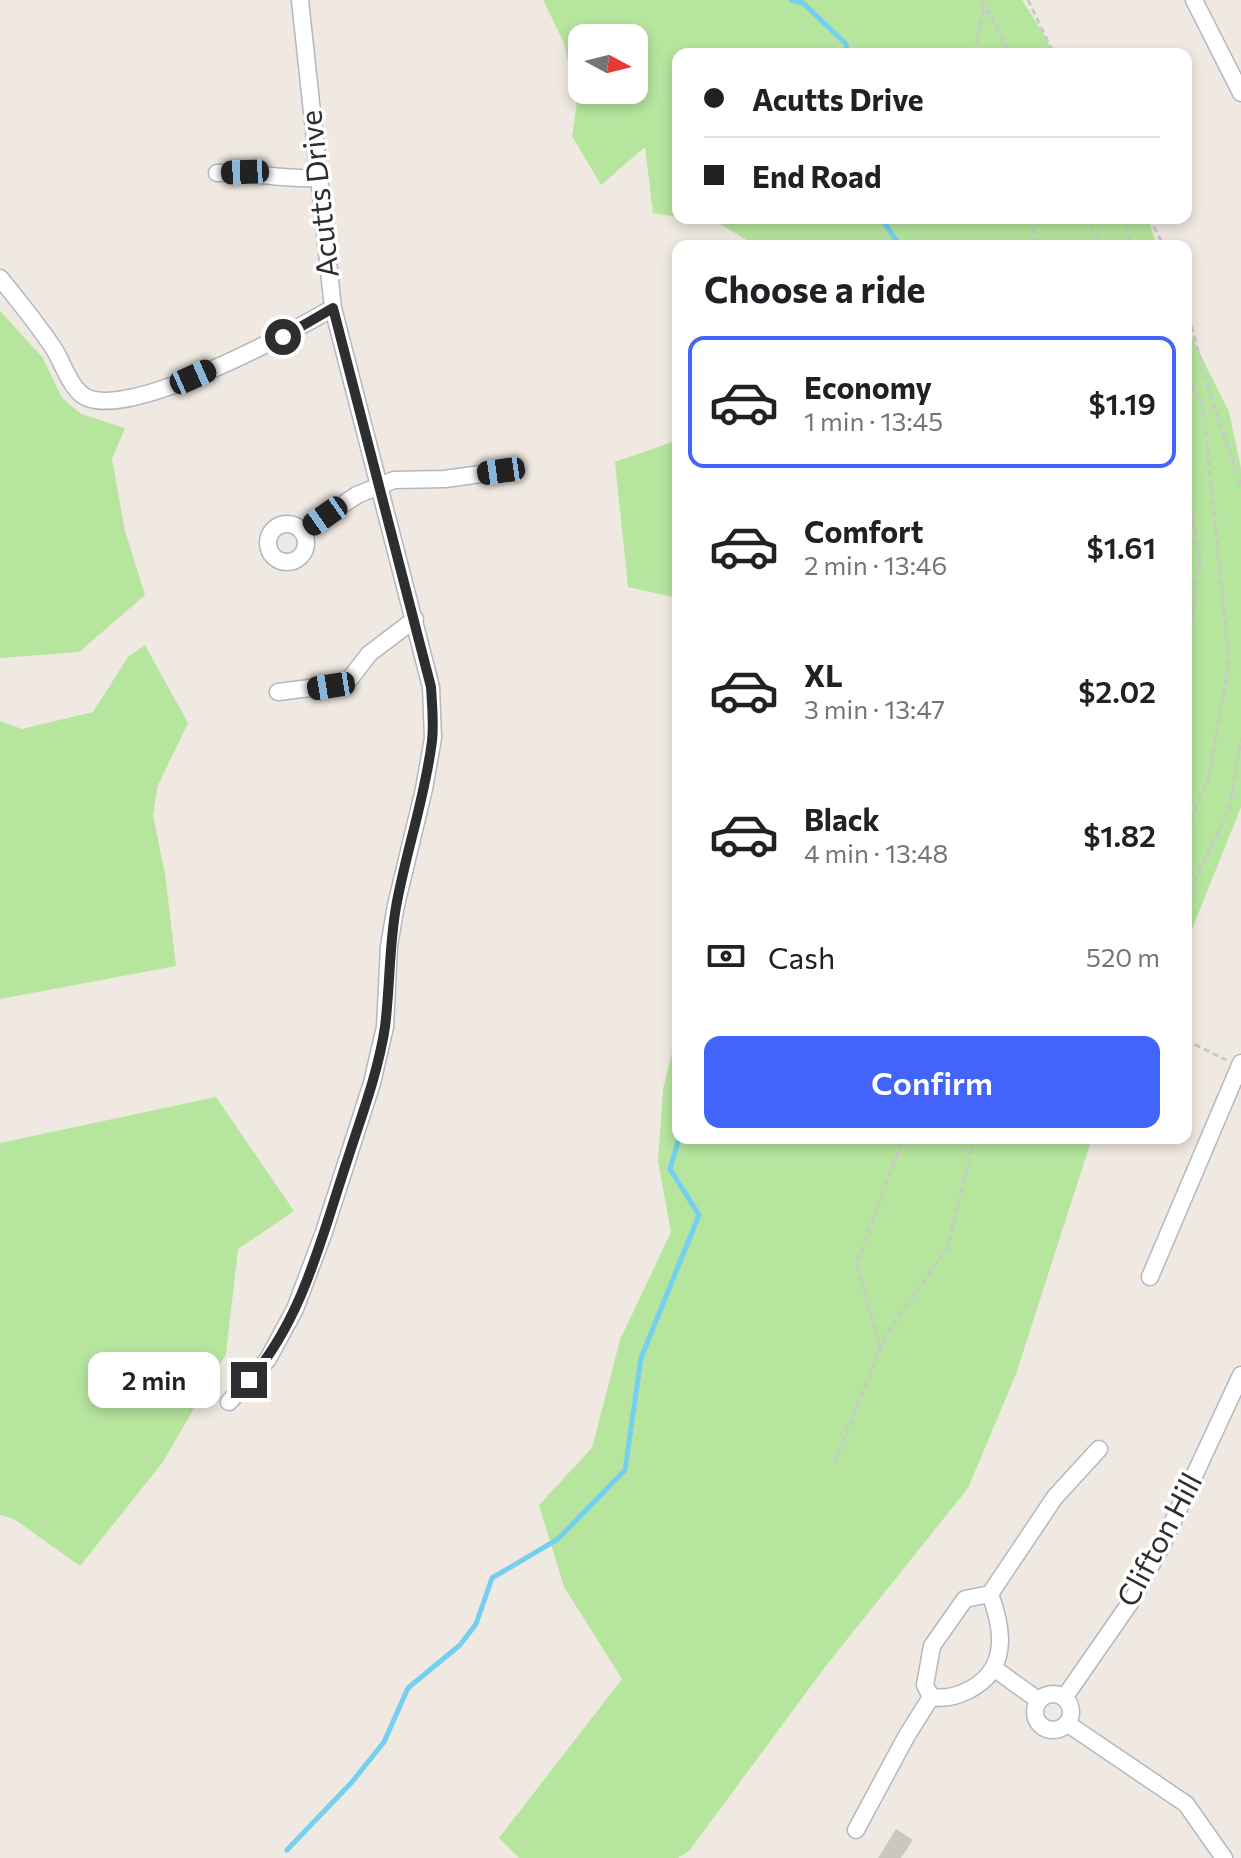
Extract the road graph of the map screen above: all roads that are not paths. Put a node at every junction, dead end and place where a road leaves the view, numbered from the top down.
1 (300, 0) edge
2 (1194, 0) edge
3 (1241, 93) edge
4 (217, 173) dead end
5 (317, 178) junction
6 (0, 278) edge
7 (333, 308) junction
8 (509, 470) dead end
9 (380, 484) junction
10 (302, 532) dead end
11 (415, 619) junction
12 (278, 692) dead end
13 (1241, 1066) edge
14 (1150, 1277) dead end
15 (1241, 1375) edge
16 (229, 1402) dead end
17 (1099, 1449) dead end
18 (990, 1594) junction
19 (995, 1669) junction
20 (931, 1697) junction
21 (1064, 1698) junction
22 (1038, 1700) junction
23 (1068, 1724) junction
24 (856, 1830) dead end
25 (1224, 1858) edge

1 - 5 street, Acutts Drive
2 - 3 street
4 - 5 street
5 - 7 street, Acutts Drive
6 - 7 street, Acutts Drive
7 - 9 street
8 - 9 street
9 - 10 street
9 - 11 street
11 - 12 street
11 - 16 street
13 - 14 street
15 - 21 street, Clifton Hill
17 - 18 street
18 - 19 street
18 - 20 street
19 - 20 street
19 - 22 street
20 - 24 street
21 - 22 street
21 - 23 street
22 - 23 street
23 - 25 street

